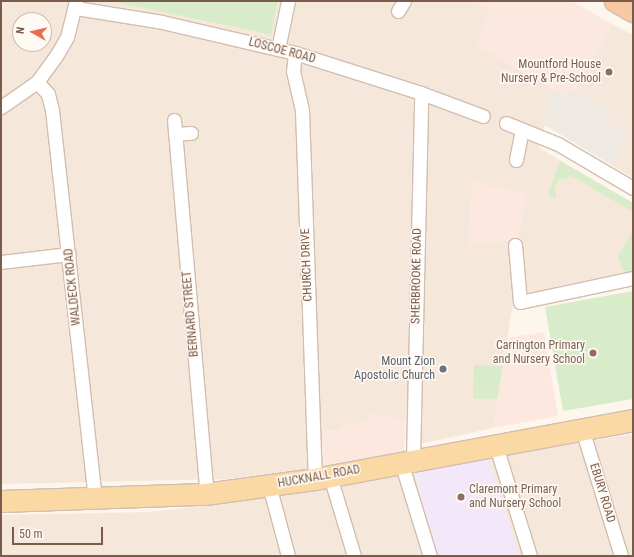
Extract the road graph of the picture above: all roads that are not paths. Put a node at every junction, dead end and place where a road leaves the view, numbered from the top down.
1 (288, 1) edge
2 (616, 1) edge
3 (76, 4) edge
4 (633, 11) edge
5 (278, 49) junction
6 (295, 53) junction
7 (37, 82) junction
8 (421, 93) junction
9 (1, 107) edge
10 (483, 116) dead end
11 (174, 120) dead end
12 (506, 123) dead end
13 (522, 130) junction
14 (191, 133) dead end
15 (175, 134) junction
16 (516, 160) dead end
17 (633, 188) edge
18 (515, 245) dead end
19 (69, 254) junction
20 (1, 262) edge
21 (633, 278) edge
22 (633, 420) edge
23 (582, 429) junction
24 (496, 446) junction
25 (407, 460) junction
26 (322, 477) junction
27 (269, 485) junction
28 (208, 494) junction
29 (95, 498) junction
30 (1, 501) edge
31 (288, 556) edge
32 (354, 556) edge
33 (430, 556) edge
34 (530, 556) edge
35 (621, 556) edge

1 - 5 street
2 - 4 highway
3 - 5 street, LOSCOE ROAD
3 - 7 street
5 - 6 street, LOSCOE ROAD
6 - 8 street, LOSCOE ROAD
6 - 26 street, CHURCH DRIVE
7 - 9 street
7 - 19 street, WALDECK ROAD
8 - 10 street, LOSCOE ROAD
8 - 25 street, SHERBROOKE ROAD
11 - 15 street, BERNARD STREET
12 - 13 street
13 - 16 street
13 - 17 street
14 - 15 street
15 - 28 street, BERNARD STREET
18 - 21 street
19 - 20 street
19 - 29 street, WALDECK ROAD
22 - 23 main road, HUCKNALL ROAD
23 - 24 main road, HUCKNALL ROAD
23 - 35 street, EBURY ROAD
24 - 25 main road, HUCKNALL ROAD
24 - 34 street
25 - 26 main road, HUCKNALL ROAD
25 - 33 street, SHERBROOKE ROAD
26 - 27 main road, HUCKNALL ROAD
26 - 32 street, CHURCH DRIVE
27 - 28 main road, HUCKNALL ROAD
27 - 31 street
28 - 29 main road, HUCKNALL ROAD
29 - 30 main road, HUCKNALL ROAD

